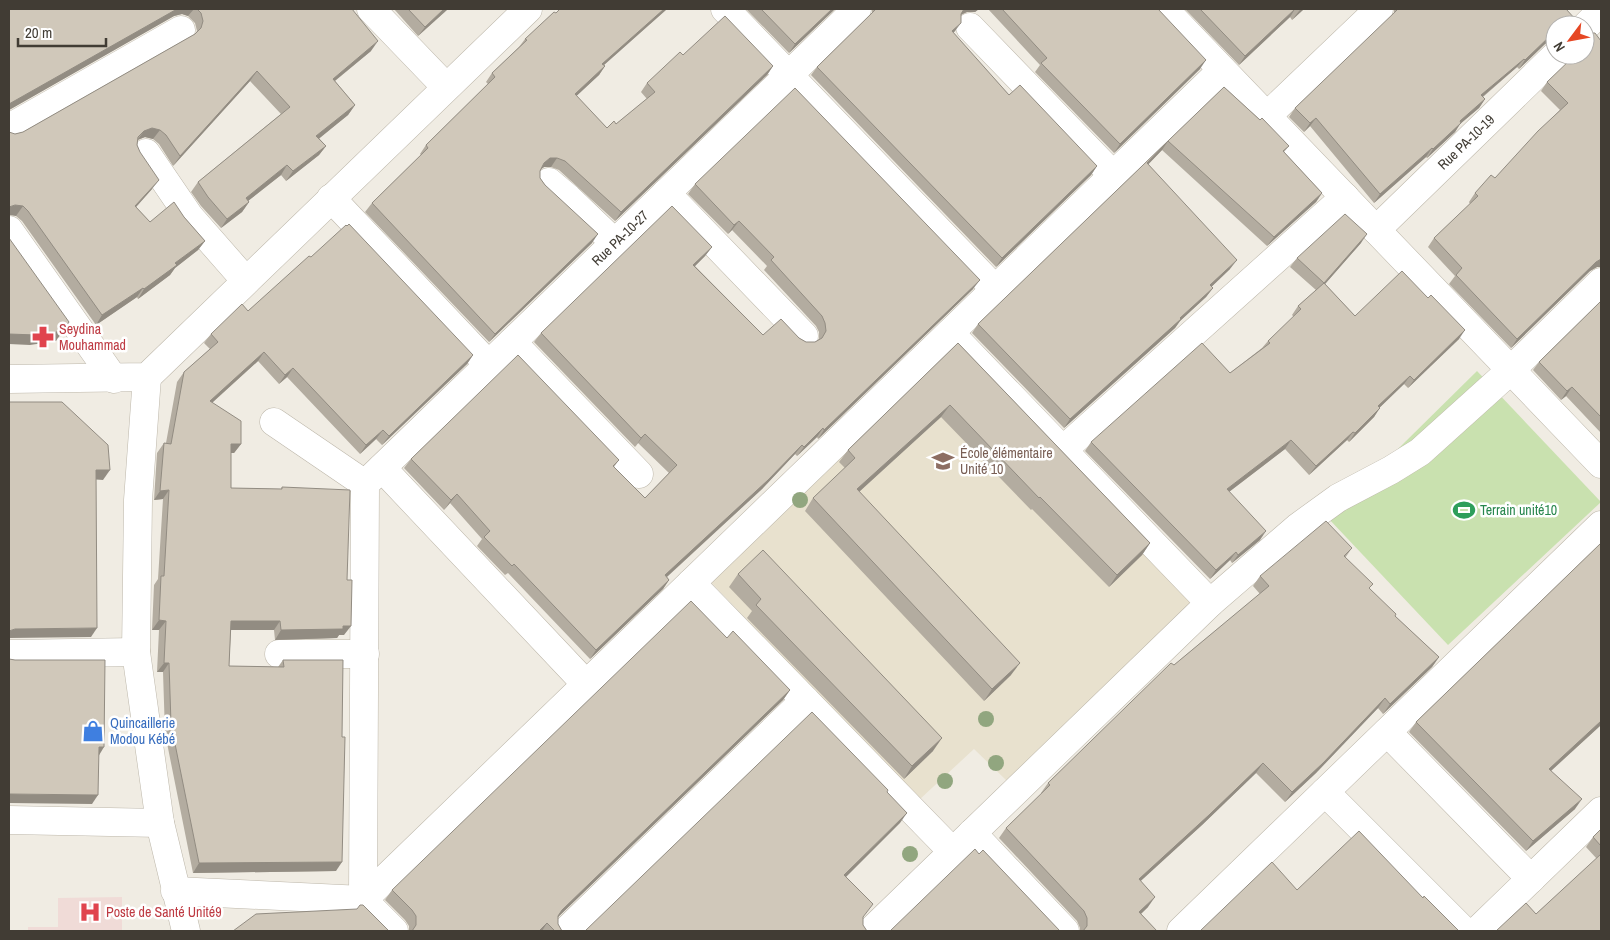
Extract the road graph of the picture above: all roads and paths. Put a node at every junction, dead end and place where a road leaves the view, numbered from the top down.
1 (371, 9) edge
2 (528, 9) edge
3 (725, 9) edge
4 (857, 9) edge
5 (1164, 9) edge
6 (1378, 9) edge
7 (970, 26) dead end
8 (180, 30) dead end
9 (1546, 65) edge
10 (1222, 70) junction
11 (788, 75) junction
12 (446, 87) junction
13 (1267, 116) junction
14 (9, 128) edge
15 (146, 152) dead end
16 (1113, 175) junction
17 (549, 182) dead end
18 (666, 193) junction
19 (1345, 197) junction
20 (331, 198) junction
21 (9, 230) edge
22 (1376, 230) junction
23 (614, 243) junction
24 (246, 281) junction
25 (1601, 282) edge
26 (995, 289) junction
27 (950, 333) junction
28 (804, 336) dead end
29 (512, 342) junction
30 (489, 365) junction
31 (1511, 370) junction
32 (147, 377) junction
33 (9, 379) edge
34 (114, 379) junction
35 (274, 422) dead end
36 (1063, 450) junction
37 (1601, 464) edge
38 (639, 474) dead end
39 (374, 476) junction
40 (1601, 525) edge
41 (692, 583) junction
42 (1210, 603) junction
43 (136, 652) junction
44 (9, 654) edge
45 (279, 654) dead end
46 (366, 654) junction
47 (586, 684) junction
48 (805, 700) junction
49 (1387, 732) junction
50 (1325, 792) junction
51 (1601, 811) edge
52 (9, 820) edge
53 (160, 823) junction
54 (972, 833) junction
55 (953, 852) junction
56 (1531, 879) junction
57 (175, 890) junction
58 (363, 900) junction
59 (186, 931) edge
60 (394, 931) edge
61 (566, 931) edge
62 (871, 931) edge
63 (1065, 931) edge
64 (1181, 931) edge
65 (1464, 931) edge
66 (1477, 931) edge

1 - 12 street
2 - 12 street
3 - 11 street
4 - 11 street, Rue PA-10-27
5 - 10 street
6 - 13 street
7 - 16 street
8 - 14 street
9 - 22 street, Rue PA-10-19
10 - 13 street
10 - 16 street
11 - 18 street, Rue PA-10-27
11 - 26 street
12 - 20 street
13 - 19 street
15 - 24 street
16 - 26 street
17 - 23 street
18 - 23 street, Rue PA-10-27
18 - 28 street
19 - 22 street
19 - 36 street
20 - 24 street
20 - 30 street
21 - 34 street
22 - 31 street
23 - 29 street, Rue PA-10-27
24 - 32 street
25 - 31 street
26 - 27 street
27 - 36 street
27 - 41 street
29 - 30 street, Rue PA-10-27
29 - 38 street
30 - 39 street, Rue PA-10-27
31 - 37 street
31 - 42 street
32 - 34 street
32 - 43 street
33 - 34 street
35 - 39 street
36 - 42 street
39 - 46 street
39 - 47 street
40 - 49 street
41 - 47 street
41 - 48 street
42 - 54 street
43 - 44 street
43 - 53 street
45 - 46 street
46 - 58 street
47 - 58 street
48 - 55 street
48 - 61 street
49 - 50 street
49 - 56 street
50 - 64 street
50 - 65 street
51 - 56 street
52 - 53 street
53 - 57 street
54 - 55 street
54 - 63 street
55 - 62 street
56 - 66 street
57 - 58 street
57 - 59 street
58 - 60 street

